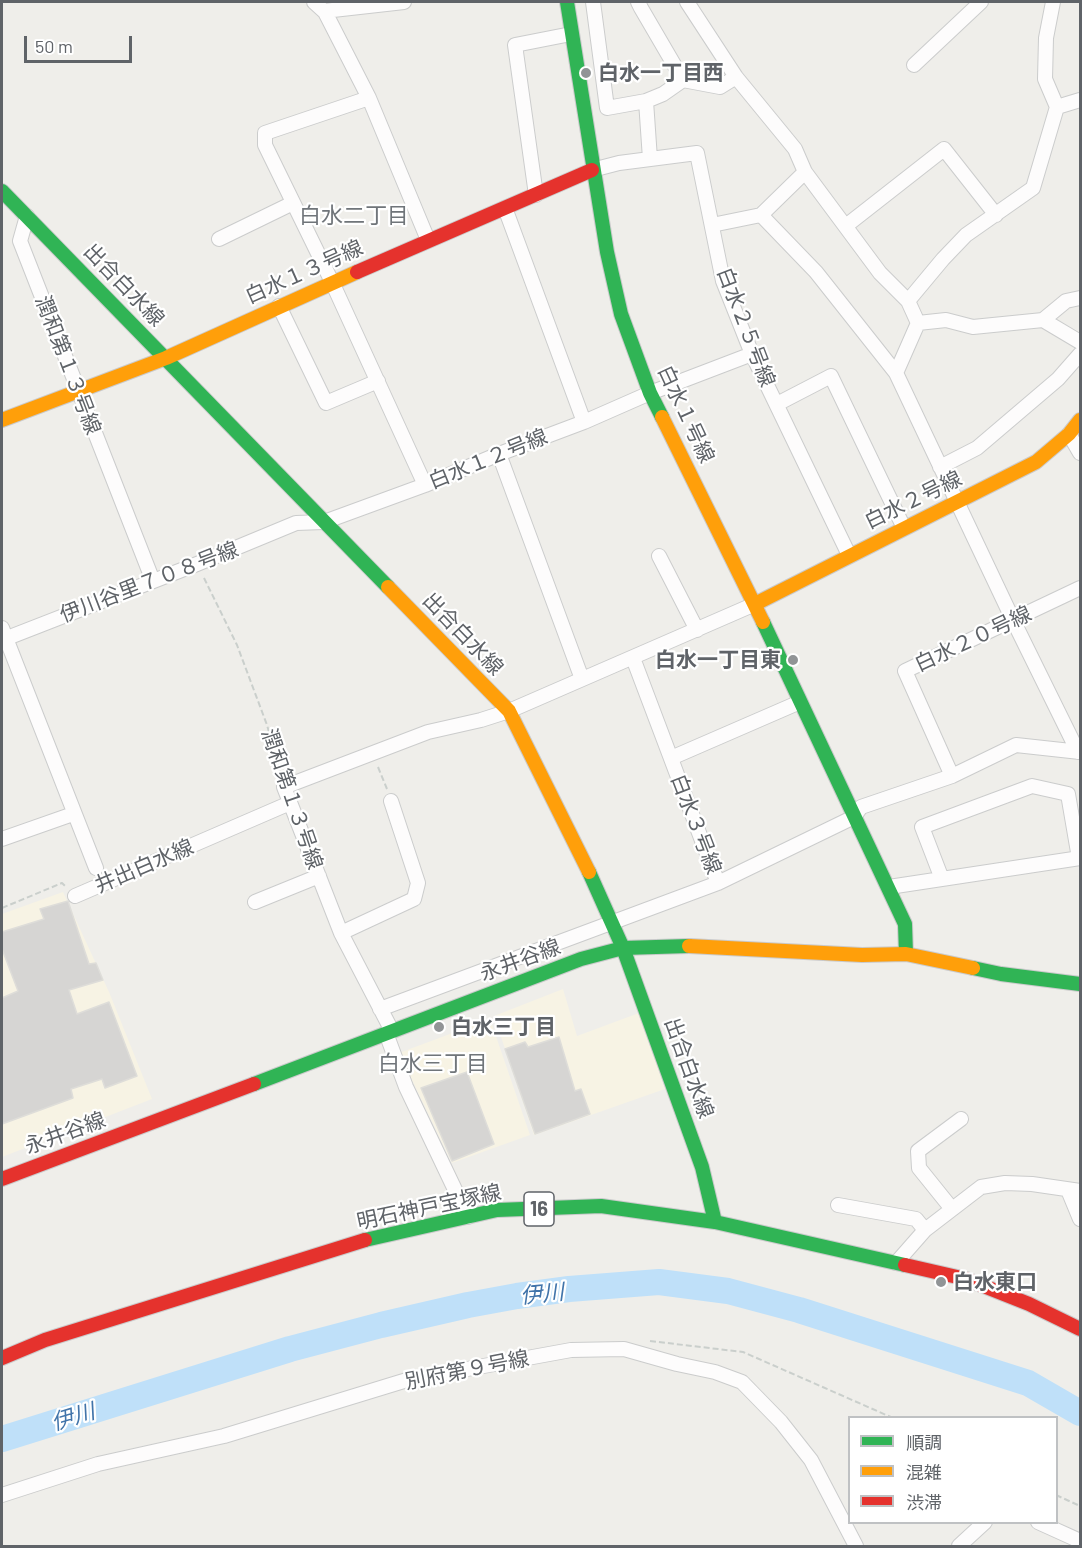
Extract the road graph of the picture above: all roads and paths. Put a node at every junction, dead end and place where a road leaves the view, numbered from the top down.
1 (404, 2) edge
2 (567, 2) edge
3 (593, 2) edge
4 (639, 2) edge
5 (687, 2) edge
6 (981, 2) edge
7 (1053, 2) edge
8 (319, 6) edge
9 (572, 34) junction
10 (914, 65) dead end
11 (736, 77) junction
12 (683, 80) junction
13 (369, 98) junction
14 (1080, 100) edge
15 (646, 101) junction
16 (1057, 107) junction
17 (650, 159) junction
18 (592, 170) junction
19 (805, 172) junction
20 (2, 191) edge
21 (536, 195) junction
22 (293, 203) junction
23 (505, 208) junction
24 (761, 215) junction
25 (996, 215) junction
26 (27, 216) junction
27 (712, 225) junction
28 (847, 225) junction
29 (219, 239) dead end
30 (428, 240) junction
31 (332, 282) junction
32 (1080, 298) edge
33 (908, 301) junction
34 (279, 306) junction
35 (1043, 320) junction
36 (918, 323) junction
37 (1080, 342) edge
38 (752, 354) junction
39 (1080, 354) edge
40 (166, 358) junction
41 (896, 373) junction
42 (378, 381) junction
43 (77, 390) junction
44 (650, 393) junction
45 (777, 404) junction
46 (2, 420) edge
47 (1080, 420) edge
48 (584, 422) junction
49 (1069, 434) junction
50 (1080, 453) edge
51 (499, 454) junction
52 (940, 467) junction
53 (425, 485) junction
54 (957, 502) junction
55 (324, 522) junction
56 (296, 523) joint
57 (904, 528) junction
58 (849, 555) junction
59 (659, 556) dead end
60 (197, 564) junction
61 (153, 581) junction
62 (1080, 588) edge
63 (755, 604) junction
64 (1013, 620) junction
65 (698, 630) junction
66 (3, 635) edge
67 (633, 658) junction
68 (582, 679) junction
69 (800, 702) junction
70 (509, 711) junction
71 (1079, 752) edge
72 (373, 753) junction
73 (671, 758) junction
74 (952, 776) junction
75 (284, 787) junction
76 (391, 801) joint
77 (290, 803) junction
78 (73, 814) junction
79 (854, 817) junction
80 (2, 839) edge
81 (1080, 858) edge
82 (96, 867) dead end
83 (319, 876) junction
84 (942, 879) junction
85 (718, 883) junction
86 (890, 887) junction
87 (75, 896) joint
88 (255, 902) dead end
89 (2, 908) edge
90 (611, 922) junction
91 (341, 933) junction
92 (623, 948) junction
93 (906, 954) junction
94 (516, 958) junction
95 (525, 980) junction
96 (1080, 984) edge
97 (380, 1009) junction
98 (389, 1032) junction
99 (961, 1119) dead end
100 (2, 1179) edge
101 (1074, 1191) edge
102 (838, 1205) dead end
103 (952, 1209) junction
104 (468, 1217) junction
105 (1080, 1219) edge
106 (715, 1222) junction
107 (925, 1230) junction
108 (896, 1263) junction
109 (1080, 1329) edge
110 (624, 1349) junction
111 (2, 1358) edge
112 (888, 1416) edge
113 (2, 1495) edge
114 (1058, 1496) edge
115 (1080, 1506) edge
116 (983, 1524) edge
117 (1043, 1524) edge
118 (1080, 1540) edge
119 (856, 1546) edge
120 (958, 1546) edge

1 - 8 street
2 - 9 street, 白水１号線
3 - 15 street
4 - 12 street
5 - 11 street
6 - 10 street
7 - 16 street
8 - 13 street
9 - 18 street, 白水１号線
9 - 21 street
11 - 12 street
11 - 19 street
12 - 15 street
13 - 22 street
13 - 30 street
14 - 16 street
15 - 17 street
16 - 25 street
17 - 18 street, 白水２５号線
17 - 27 street, 白水２５号線
18 - 21 street, 白水１３号線
18 - 44 street, 白水１号線
19 - 24 street
19 - 28 street
20 - 26 street, 出合白水線
21 - 23 street, 白水１３号線
22 - 29 street
22 - 31 street
23 - 30 street, 白水１３号線
23 - 48 street
24 - 27 street
24 - 41 street
25 - 28 street
25 - 33 street
26 - 40 street, 出合白水線
26 - 43 street, 潤和第１３号線
27 - 38 street, 白水２５号線
28 - 33 street
30 - 31 street, 白水１３号線
31 - 34 street, 白水１３号線
31 - 42 street
32 - 35 street
33 - 36 street
34 - 40 street, 白水１３号線
34 - 42 street
35 - 36 street
35 - 37 street
36 - 41 street
38 - 44 street, 白水１２号線
38 - 45 street, 白水２５号線
39 - 52 street
40 - 43 street, 白水１３号線
40 - 55 street, 出合白水線
41 - 52 street
42 - 53 street
43 - 46 street, 白水１３号線
43 - 61 street, 潤和第１３号線
44 - 48 street, 白水１２号線
44 - 63 street, 白水１号線
45 - 57 street
45 - 58 street, 白水２５号線
47 - 49 street, 白水２号線
48 - 51 street, 白水１２号線
49 - 50 street
49 - 54 street, 白水２号線
51 - 53 street, 白水１２号線
51 - 68 street
52 - 54 street
53 - 55 street, 白水１２号線
54 - 57 street, 白水２号線
54 - 64 street
55 - 56 street, 白水１２号線
55 - 70 street, 出合白水線
56 - 60 street, 伊川谷里７０８号線
57 - 58 street, 白水２号線
58 - 63 street, 白水２号線
59 - 65 street
60 - 61 street, 伊川谷里７０８号線
60 - 75 path, 潤和第１３号線
61 - 66 street, 伊川谷里７０８号線
62 - 64 street, 白水２０号線
63 - 65 street
63 - 69 street, 白水１号線
64 - 71 street
64 - 74 street, 白水２０号線
65 - 67 street
66 - 78 street
67 - 68 street
67 - 73 street, 白水３号線
68 - 70 street
69 - 73 street
69 - 79 street, 白水１号線
70 - 72 street
70 - 90 street, 出合白水線
71 - 74 street
72 - 75 street
72 - 76 path
73 - 85 street, 白水３号線
74 - 79 street
75 - 77 street, 潤和第１３号線
76 - 91 street
77 - 83 street, 潤和第１３号線
77 - 87 street, 井出白水線
78 - 80 street
78 - 82 street
79 - 85 street, 白水３号線
79 - 86 street, 白水１号線
81 - 84 street
81 - 84 street
83 - 88 street
83 - 91 street, 潤和第１３号線
84 - 86 street
85 - 90 street
86 - 93 street, 白水１号線
87 - 89 path, 井出白水線
90 - 92 street, 出合白水線
90 - 94 street
91 - 97 street, 潤和第１３号線
92 - 93 street, 永井谷線
92 - 95 street, 永井谷線
92 - 106 street, 出合白水線
93 - 96 street, 永井谷線
94 - 95 street
94 - 97 street
95 - 98 street, 永井谷線
97 - 98 street, 潤和第１３号線
98 - 100 street, 永井谷線
98 - 104 street, 潤和第１３号線
99 - 103 street
101 - 103 street
101 - 105 street
102 - 107 street
103 - 107 street
104 - 106 street, 明石神戸宝塚線 / 16
104 - 111 street, 明石神戸宝塚線 / 16
106 - 108 street, 明石神戸宝塚線 / 16
107 - 108 street
108 - 109 street, 明石神戸宝塚線 / 16
110 - 112 path
110 - 113 street, 別府第９号線
110 - 119 street, 別府第９号線
114 - 115 path
116 - 120 street
117 - 118 street

